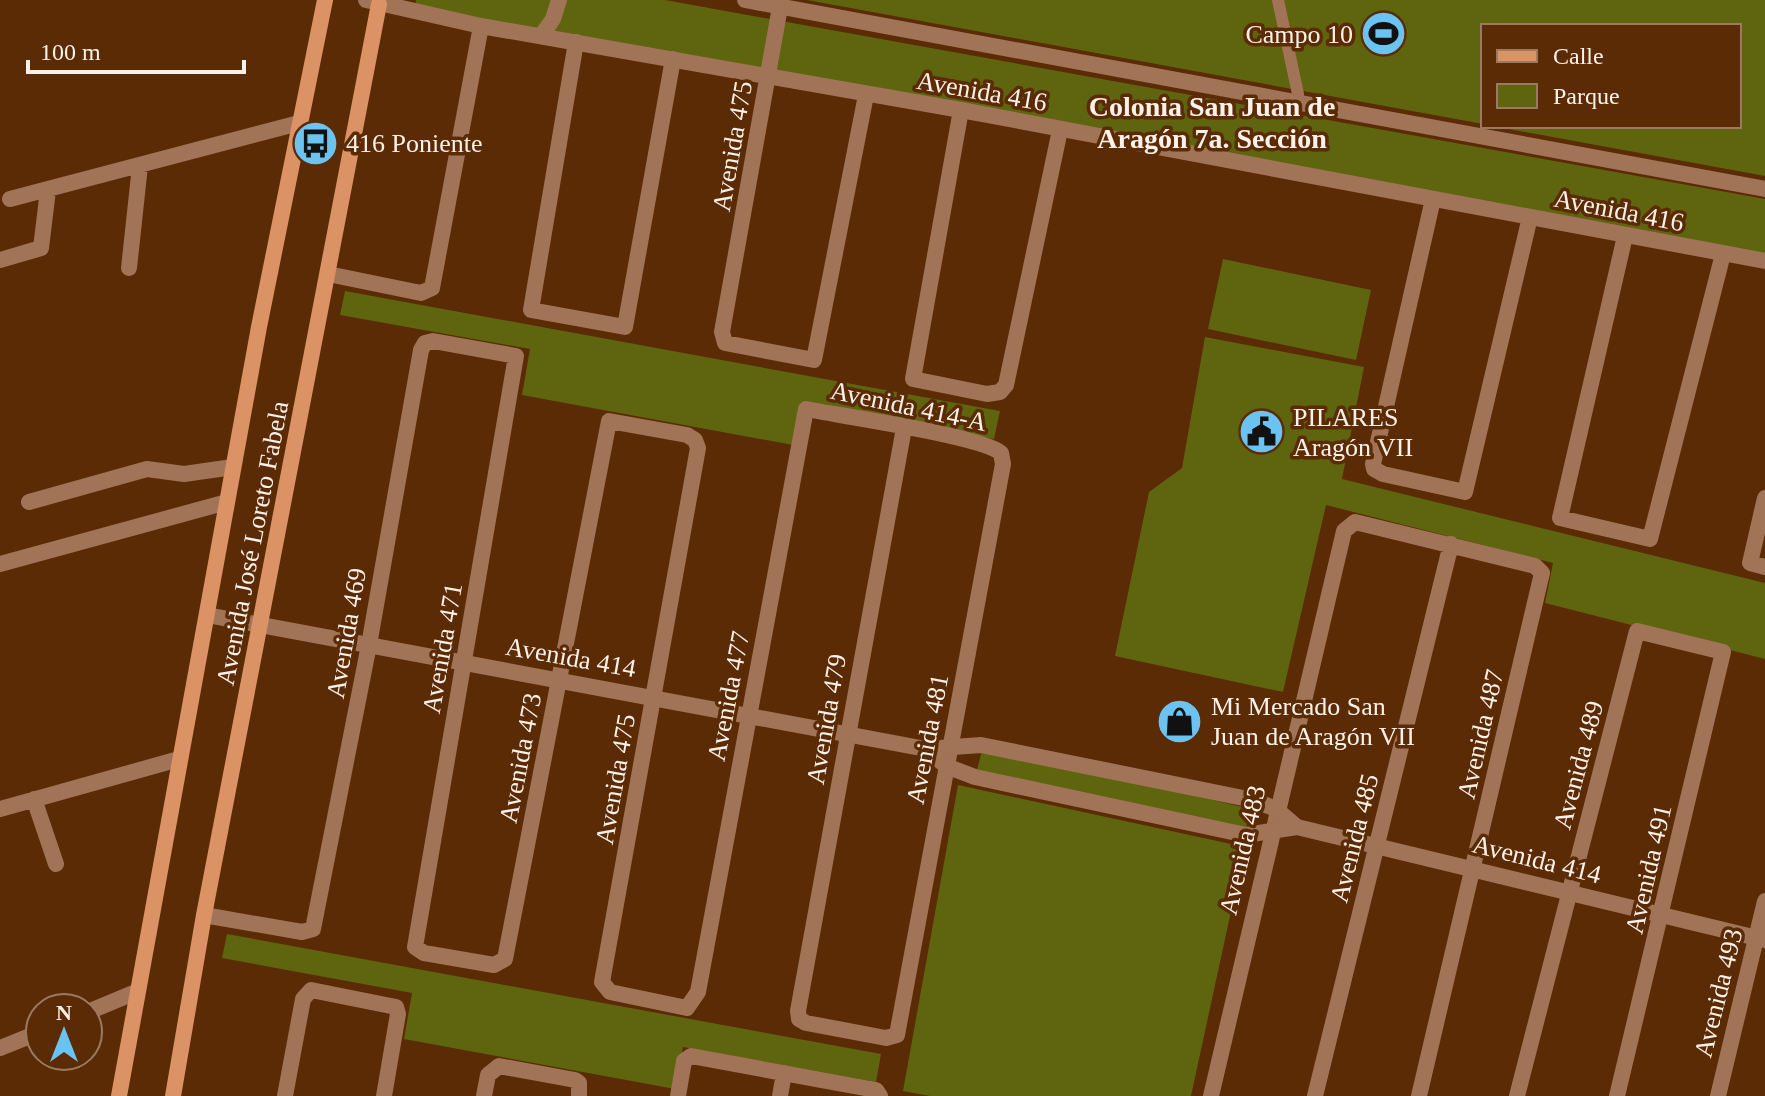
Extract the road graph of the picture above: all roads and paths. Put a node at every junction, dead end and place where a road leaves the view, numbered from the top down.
1 (325, 0) edge
2 (559, 0) edge
3 (745, 0) edge
4 (1278, 0) edge
5 (375, 1) edge
6 (780, 7) junction
7 (481, 26) junction
8 (541, 36) junction
9 (576, 42) junction
10 (673, 59) junction
11 (769, 76) junction
12 (1298, 94) dead end
13 (866, 95) junction
14 (961, 110) junction
15 (299, 123) junction
16 (1060, 130) junction
17 (140, 166) junction
18 (1765, 189) edge
19 (48, 190) junction
20 (10, 199) dead end
21 (1433, 199) junction
22 (1530, 217) junction
23 (1625, 236) junction
24 (1723, 254) junction
25 (0, 260) edge
26 (1765, 261) edge
27 (129, 268) dead end
28 (328, 274) junction
29 (722, 341) joint
30 (425, 343) joint
31 (806, 409) joint
32 (609, 421) joint
33 (904, 428) junction
34 (1001, 453) joint
35 (233, 467) junction
36 (1765, 498) edge
37 (29, 502) dead end
38 (227, 502) junction
39 (1451, 544) junction
40 (0, 564) edge
41 (1758, 565) edge
42 (207, 615) junction
43 (262, 625) junction
44 (1637, 631) joint
45 (369, 645) junction
46 (465, 662) junction
47 (560, 680) junction
48 (654, 697) junction
49 (749, 715) junction
50 (848, 733) junction
51 (950, 745) junction
52 (926, 749) junction
53 (179, 759) junction
54 (946, 766) junction
55 (34, 799) junction
56 (0, 809) edge
57 (1276, 809) junction
58 (1297, 827) junction
59 (1271, 833) junction
60 (1377, 844) junction
61 (56, 864) dead end
62 (1474, 867) junction
63 (1569, 891) junction
64 (1765, 901) edge
65 (204, 915) junction
66 (1662, 915) junction
67 (1760, 939) edge
68 (503, 963) joint
69 (136, 992) junction
70 (698, 992) joint
71 (104, 1005) edge
72 (897, 1035) joint
73 (24, 1038) edge
74 (0, 1048) edge
75 (784, 1073) junction
76 (579, 1090) edge
77 (119, 1096) edge
78 (173, 1096) edge
79 (285, 1096) edge
80 (384, 1096) edge
81 (484, 1096) edge
82 (678, 1096) edge
83 (780, 1096) edge
84 (880, 1096) edge
85 (1211, 1096) edge
86 (1315, 1096) edge
87 (1419, 1096) edge
88 (1517, 1096) edge
89 (1617, 1096) edge
90 (1718, 1096) edge

1 - 15 main road, Avenida José Loreto Fabela
2 - 8 street
3 - 6 street, Avenida 416
4 - 12 street
5 - 7 street, Avenida 416
5 - 28 main road, Avenida José Loreto Fabela
6 - 11 street, Avenida 475
6 - 18 street, Avenida 416
7 - 8 street, Avenida 416
7 - 28 street
8 - 9 street, Avenida 416
9 - 10 street, Avenida 416
9 - 10 street
10 - 11 street, Avenida 416
11 - 13 street, Avenida 416
11 - 29 street, Avenida 475
13 - 14 street, Avenida 416
13 - 29 street, Avenida 414-A
14 - 16 street, Avenida 416
14 - 16 street, Avenida 414-A
15 - 17 street
15 - 35 main road, Avenida José Loreto Fabela
16 - 21 street, Avenida 416
17 - 19 street
17 - 27 street
19 - 20 street
19 - 25 street
21 - 22 street, Avenida 416
21 - 22 street
22 - 23 street, Avenida 416
23 - 24 street, Avenida 416
23 - 24 street
24 - 26 street, Avenida 416
28 - 43 main road, Avenida José Loreto Fabela
30 - 45 street, Avenida 469
30 - 46 street, Avenida 471
31 - 33 street, Avenida 414-A
31 - 49 street, Avenida 477
32 - 47 street, Avenida 473
32 - 48 street, Avenida 475
33 - 34 street, Avenida 414-A
33 - 50 street, Avenida 479
34 - 51 street, Avenida 481
35 - 37 street
35 - 38 main road, Avenida José Loreto Fabela
36 - 41 street
38 - 40 street
38 - 42 main road, Avenida José Loreto Fabela
39 - 57 street, Avenida 483
39 - 60 street, Avenida 485
39 - 62 street, Avenida 487
42 - 43 street, Avenida 414
42 - 53 main road, Avenida José Loreto Fabela
43 - 45 street, Avenida 414
43 - 65 main road, Avenida José Loreto Fabela
44 - 63 street, Avenida 489
44 - 66 street, Avenida 491
45 - 46 street, Avenida 414
45 - 65 street, Avenida 469
46 - 47 street, Avenida 414
46 - 68 street, Avenida 471
47 - 48 street, Avenida 414
47 - 68 street, Avenida 473
48 - 49 street, Avenida 414
48 - 70 street, Avenida 475
49 - 50 street, Avenida 414
49 - 70 street, Avenida 477
50 - 52 street, Avenida 414
50 - 72 street, Avenida 479
51 - 52 street, Avenida 414
51 - 54 street, Avenida 481
51 - 57 street, Avenida 414
52 - 54 street, Avenida 414
53 - 55 street
53 - 69 main road, Avenida José Loreto Fabela
54 - 59 street, Avenida 414
54 - 72 street, Avenida 481
55 - 56 street
55 - 61 street
57 - 58 street, Avenida 414
57 - 59 street, Avenida 483
58 - 59 street, Avenida 414
58 - 60 street, Avenida 414
59 - 85 street, Avenida 483
60 - 62 street, Avenida 414
60 - 86 street, Avenida 485
62 - 63 street, Avenida 414
62 - 87 street, Avenida 487
63 - 66 street, Avenida 414
63 - 88 street, Avenida 489
64 - 67 street, Avenida 493
65 - 78 main road, Avenida José Loreto Fabela
66 - 67 street, Avenida 414
66 - 89 street, Avenida 491
67 - 90 street, Avenida 493
69 - 71 street
69 - 77 main road, Avenida José Loreto Fabela
73 - 74 street
75 - 82 street
75 - 83 street
75 - 84 street
76 - 81 street
79 - 80 street

